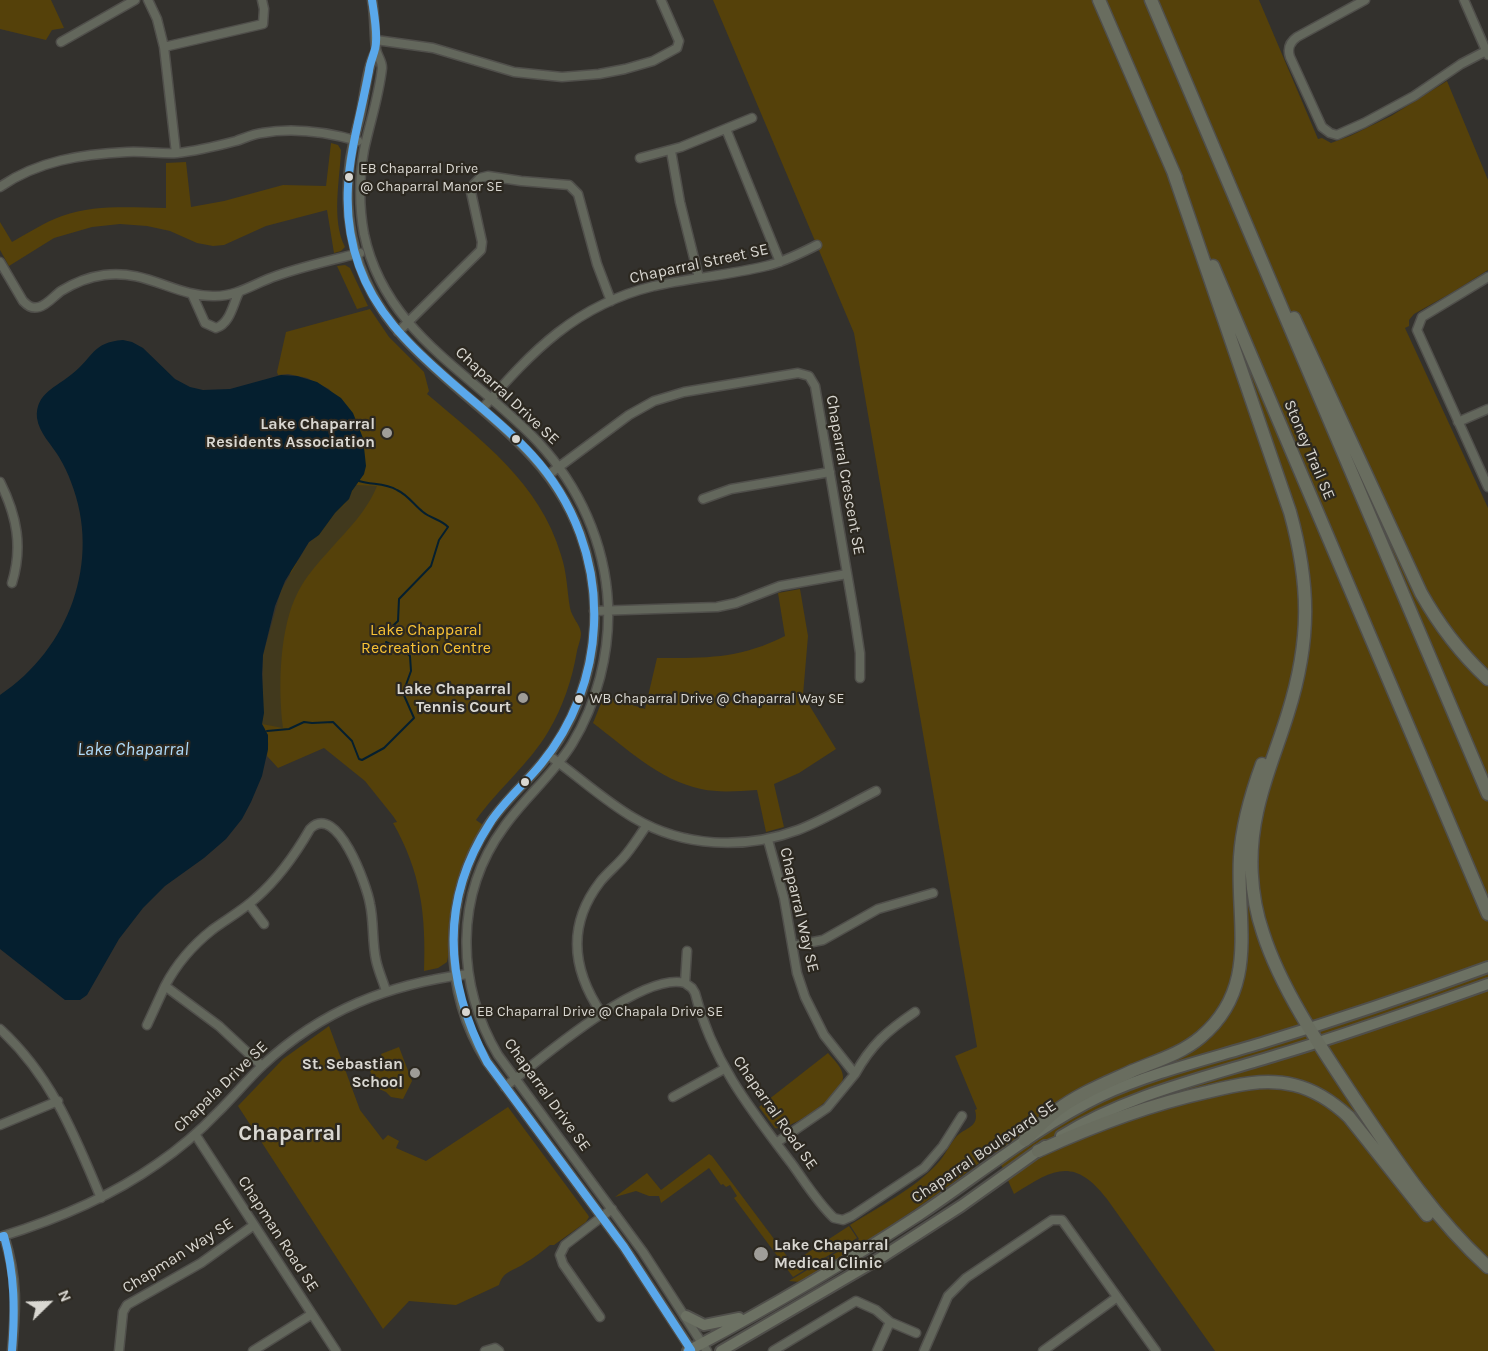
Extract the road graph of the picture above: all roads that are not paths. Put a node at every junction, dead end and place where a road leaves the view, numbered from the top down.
1 (135, 0) edge
2 (148, 0) edge
3 (262, 0) edge
4 (372, 0) edge
5 (662, 0) edge
6 (1099, 0) edge
7 (1151, 0) edge
8 (1365, 0) edge
9 (1464, 0) edge
10 (376, 40) junction
11 (61, 42) dead end
12 (164, 47) junction
13 (376, 51) junction
14 (1487, 53) edge
15 (1192, 98) junction
16 (752, 117) dead end
17 (726, 129) junction
18 (354, 139) junction
19 (366, 143) junction
20 (671, 151) junction
21 (176, 153) junction
22 (640, 158) dead end
23 (1173, 171) junction
24 (0, 187) edge
25 (817, 245) dead end
26 (368, 250) junction
27 (355, 254) junction
28 (0, 262) edge
29 (780, 262) junction
30 (1488, 277) edge
31 (699, 278) junction
32 (239, 292) junction
33 (192, 294) junction
34 (611, 301) junction
35 (408, 324) junction
36 (398, 332) junction
37 (491, 400) junction
38 (1488, 408) edge
39 (482, 410) junction
40 (1458, 422) junction
41 (559, 467) junction
42 (830, 472) junction
43 (548, 475) junction
44 (0, 482) edge
45 (1488, 487) edge
46 (703, 499) dead end
47 (847, 574) junction
48 (12, 584) dead end
49 (608, 610) junction
50 (594, 611) junction
51 (1299, 671) junction
52 (860, 678) dead end
53 (1488, 680) edge
54 (548, 755) junction
55 (559, 763) junction
56 (876, 791) dead end
57 (1488, 794) edge
58 (647, 825) junction
59 (768, 840) junction
60 (933, 893) dead end
61 (249, 904) junction
62 (1488, 914) edge
63 (264, 924) dead end
64 (792, 946) junction
65 (687, 951) dead end
66 (1488, 967) edge
67 (468, 974) junction
68 (455, 976) junction
69 (685, 983) junction
70 (165, 986) junction
71 (1484, 986) edge
72 (386, 991) junction
73 (915, 1012) dead end
74 (602, 1014) junction
75 (147, 1025) dead end
76 (1310, 1028) junction
77 (0, 1029) edge
78 (1319, 1042) junction
79 (262, 1066) junction
80 (724, 1069) junction
81 (855, 1074) junction
82 (515, 1079) junction
83 (505, 1087) junction
84 (674, 1097) dead end
85 (58, 1101) junction
86 (962, 1116) dead end
87 (0, 1125) edge
88 (195, 1134) junction
89 (1026, 1140) junction
90 (776, 1143) junction
91 (1038, 1151) junction
92 (101, 1198) junction
93 (612, 1209) junction
94 (601, 1217) junction
95 (254, 1225) junction
96 (2, 1237) edge
97 (1488, 1268) edge
98 (1116, 1298) junction
99 (312, 1314) junction
100 (754, 1314) junction
101 (686, 1316) junction
102 (600, 1317) dead end
103 (890, 1322) junction
104 (916, 1333) dead end
105 (705, 1347) edge
106 (12, 1351) edge
107 (119, 1351) edge
108 (253, 1351) edge
109 (336, 1351) edge
110 (485, 1351) edge
111 (499, 1351) edge
112 (690, 1351) edge
113 (721, 1351) edge
114 (773, 1351) edge
115 (877, 1351) edge
116 (924, 1351) edge
117 (1043, 1351) edge
118 (1156, 1351) edge

1 - 11 street
2 - 12 street
3 - 12 street
4 - 10 street, Chaparral Drive SE
5 - 10 street
6 - 23 highway, Stoney Trail SE
7 - 15 highway, Stoney Trail SE
8 - 14 street
9 - 14 street
10 - 13 street, Chaparral Drive SE
12 - 21 street
13 - 18 street, Chaparral Drive SE
13 - 19 street, Chaparral Drive SE
15 - 53 highway
15 - 57 highway, Stoney Trail SE
16 - 17 street
17 - 20 street
17 - 29 street
18 - 19 street
18 - 21 street
18 - 27 street, Chaparral Drive SE
19 - 26 street, Chaparral Drive SE
20 - 22 street
20 - 31 street
21 - 24 street
23 - 51 highway
23 - 62 highway, Stoney Trail SE
25 - 29 street, Chaparral Street SE
26 - 27 street
26 - 35 street, Chaparral Drive SE
27 - 32 street
27 - 36 street, Chaparral Drive SE
28 - 33 street
29 - 31 street, Chaparral Street SE
30 - 40 street
31 - 34 street, Chaparral Street SE
32 - 33 street
32 - 33 street
34 - 35 street
34 - 37 street, Chaparral Street SE
35 - 36 street
35 - 37 street, Chaparral Drive SE
36 - 39 street, Chaparral Drive SE
37 - 39 street, Chaparral Street SE
37 - 41 street, Chaparral Drive SE
38 - 40 street
39 - 43 street, Chaparral Drive SE
40 - 45 street
41 - 42 street, Chaparral Crescent SE
41 - 43 street, Chaparral Crescent SE
41 - 49 street, Chaparral Drive SE
42 - 46 street
42 - 47 street, Chaparral Crescent SE
43 - 50 street, Chaparral Drive SE
44 - 48 street
47 - 49 street, Chaparral Crescent SE
47 - 52 street
49 - 50 street, Chaparral Crescent SE
49 - 55 street, Chaparral Drive SE
50 - 54 street, Chaparral Drive SE
51 - 76 highway
51 - 89 highway
54 - 55 street, Chaparral Way SE
54 - 68 street, Chaparral Drive SE
55 - 58 street, Chaparral Way SE
55 - 67 street, Chaparral Drive SE
56 - 59 street
58 - 59 street, Chaparral Way SE
58 - 74 street
59 - 64 street, Chaparral Way SE
60 - 64 street
61 - 63 street
61 - 70 street
61 - 72 street
64 - 81 street, Chaparral Way SE
65 - 69 street
66 - 76 main road, Chaparral Boulevard SE
67 - 68 street, Chapala Drive SE
67 - 82 street, Chaparral Drive SE
68 - 72 street, Chapala Drive SE
68 - 83 street, Chaparral Drive SE
69 - 74 street
69 - 80 street, Chaparral Road SE
70 - 75 street
70 - 79 street
71 - 78 main road, Chaparral Boulevard SE
72 - 79 street, Chapala Drive SE
73 - 81 street
74 - 82 street
76 - 78 highway
76 - 89 main road, Chaparral Boulevard SE
77 - 85 street
78 - 91 main road, Chaparral Boulevard SE
78 - 97 highway
79 - 88 street, Chapala Drive SE
80 - 84 street
80 - 90 street, Chaparral Road SE
81 - 90 street
82 - 83 street
82 - 93 street, Chaparral Drive SE
83 - 94 street, Chaparral Drive SE
85 - 87 street
85 - 92 street
86 - 90 street, Chaparral Road SE
88 - 92 street, Chapala Drive SE
88 - 95 street, Chapman Road SE
89 - 100 main road, Chaparral Boulevard SE
91 - 97 highway
91 - 113 main road, Chaparral Boulevard SE
92 - 96 street, Chapala Drive SE
93 - 94 street
93 - 101 street, Chaparral Drive SE
94 - 102 street
94 - 112 street, Chaparral Drive SE
95 - 99 street, Chapman Road SE
95 - 107 street, Chapman Way SE
96 - 106 street
98 - 116 street
98 - 117 street
98 - 118 street
99 - 108 street
99 - 109 street, Chapman Road SE
100 - 101 main road
100 - 105 main road, Chaparral Boulevard SE
101 - 105 street, Chaparral Drive SE
103 - 104 street
103 - 114 street
103 - 115 street
105 - 112 main road, Chaparral Boulevard SE
110 - 111 street

